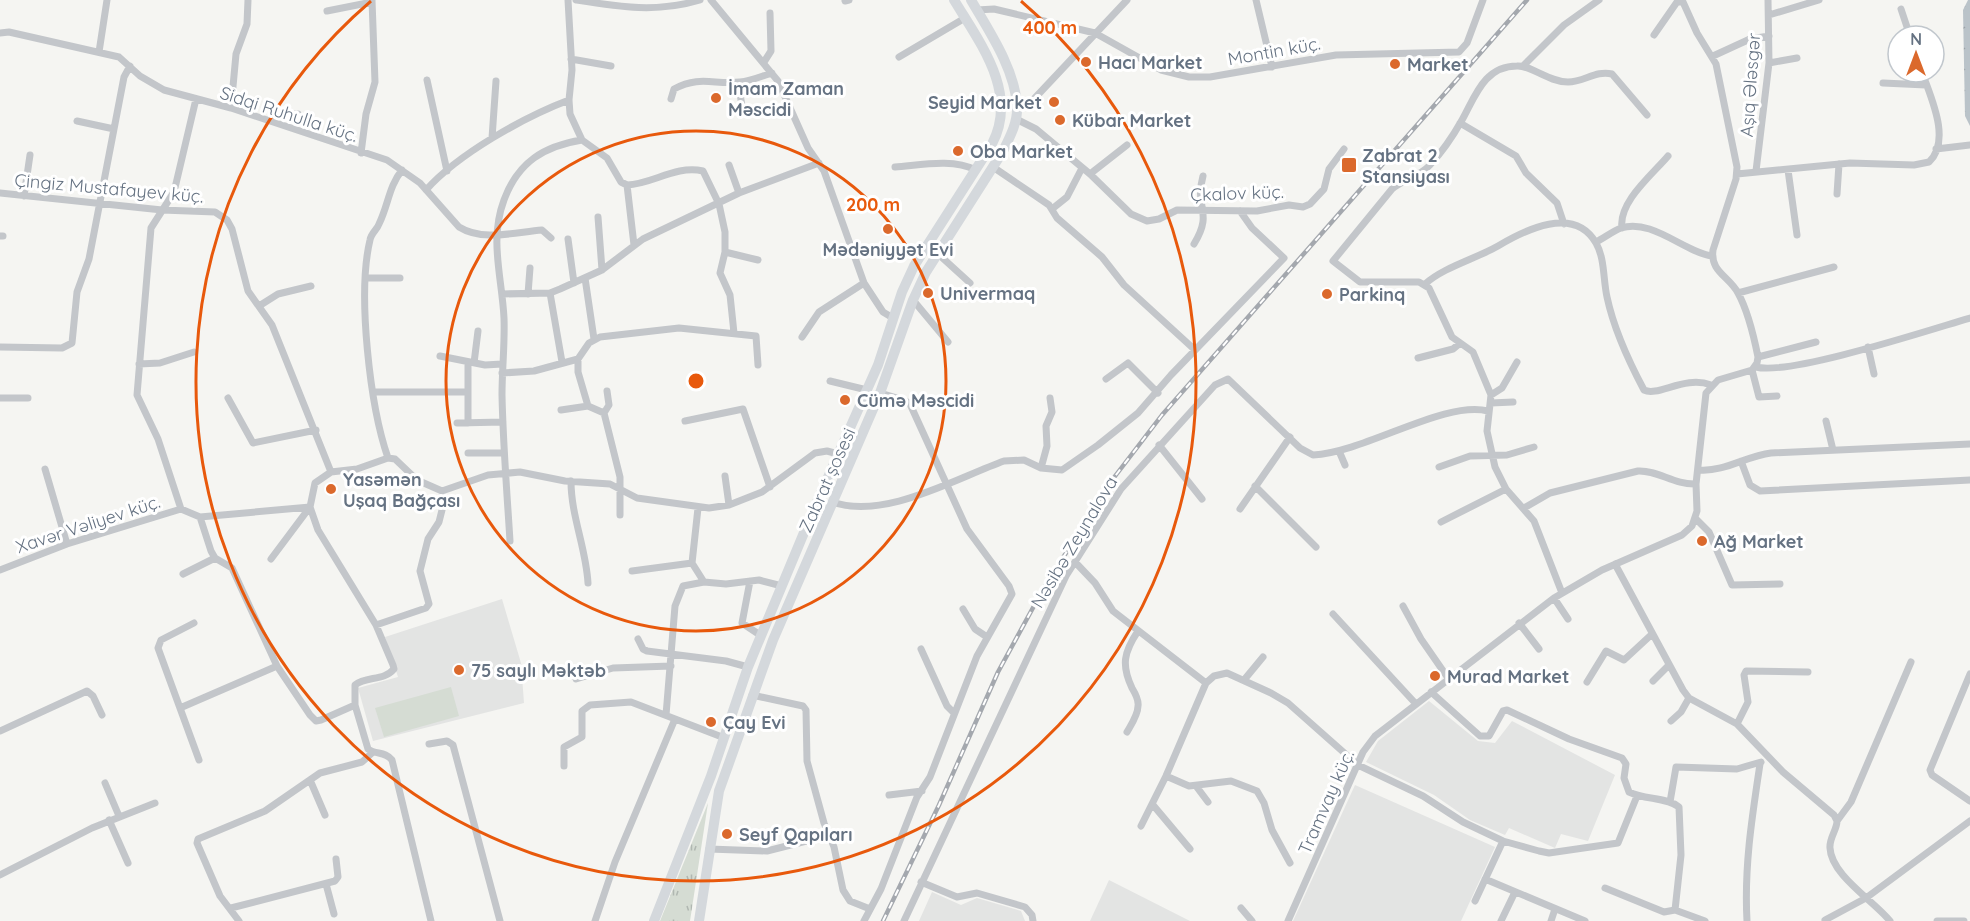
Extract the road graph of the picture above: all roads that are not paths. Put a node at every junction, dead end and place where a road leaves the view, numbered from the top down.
1 (107, 0) edge
2 (248, 0) edge
3 (568, 0) edge
4 (576, 0) edge
5 (700, 0) edge
6 (711, 0) edge
7 (954, 0) edge
8 (971, 0) edge
9 (1127, 0) edge
10 (1256, 0) edge
11 (1473, 0) edge
12 (1599, 0) edge
13 (1768, 0) edge
14 (1819, 0) edge
15 (372, 1) edge
16 (1482, 2) edge
17 (1901, 9) dead end
18 (977, 10) junction
19 (327, 11) dead end
20 (770, 13) dead end
21 (1769, 15) junction
22 (965, 18) junction
23 (1906, 24) edge
24 (0, 33) edge
25 (1095, 33) junction
26 (1654, 35) dead end
27 (1769, 36) junction
28 (99, 52) junction
29 (1713, 56) junction
30 (899, 57) dead end
31 (571, 58) junction
32 (1797, 58) dead end
33 (764, 62) junction
34 (1768, 63) junction
35 (130, 66) junction
36 (611, 66) dead end
37 (1523, 66) junction
38 (1272, 67) junction
39 (772, 73) junction
40 (427, 80) dead end
41 (496, 81) dead end
42 (738, 83) junction
43 (1883, 83) dead end
44 (1926, 85) joint
45 (196, 99) junction
46 (671, 99) dead end
47 (569, 100) junction
48 (1017, 105) junction
49 (231, 108) junction
50 (743, 111) dead end
51 (298, 114) dead end
52 (1647, 115) dead end
53 (1016, 119) junction
54 (77, 121) dead end
55 (271, 121) junction
56 (1460, 123) junction
57 (114, 129) junction
58 (492, 138) junction
59 (582, 140) junction
60 (1127, 145) dead end
61 (1970, 145) edge
62 (1344, 149) dead end
63 (1936, 149) junction
64 (361, 153) junction
65 (30, 155) dead end
66 (1668, 156) dead end
67 (819, 163) junction
68 (1839, 164) junction
69 (729, 165) dead end
70 (895, 167) dead end
71 (993, 167) junction
72 (1082, 168) junction
73 (402, 170) junction
74 (976, 170) junction
75 (1788, 170) junction
76 (447, 171) junction
77 (1756, 171) junction
78 (1090, 174) junction
79 (1737, 174) junction
80 (1203, 177) dead end
81 (627, 185) junction
82 (426, 190) junction
83 (0, 193) edge
84 (739, 193) junction
85 (1837, 194) dead end
86 (24, 196) junction
87 (98, 201) junction
88 (718, 204) junction
89 (1052, 209) junction
90 (162, 210) junction
91 (1203, 210) junction
92 (1240, 211) junction
93 (598, 217) dead end
94 (1564, 224) junction
95 (1622, 228) junction
96 (496, 233) junction
97 (1797, 235) dead end
98 (550, 238) dead end
99 (568, 239) dead end
100 (1596, 242) junction
101 (1194, 244) dead end
102 (634, 245) junction
103 (725, 252) junction
104 (937, 253) junction
105 (1712, 256) junction
106 (758, 260) dead end
107 (1834, 267) dead end
108 (530, 268) dead end
109 (602, 270) junction
110 (366, 278) junction
111 (400, 278) dead end
112 (585, 278) junction
113 (574, 283) junction
114 (864, 283) junction
115 (970, 283) dead end
116 (1425, 284) junction
117 (311, 286) dead end
118 (550, 293) junction
119 (1738, 293) junction
120 (502, 294) junction
121 (528, 294) junction
122 (913, 300) junction
123 (259, 306) junction
124 (893, 318) junction
125 (1970, 318) edge
126 (478, 331) dead end
127 (734, 333) junction
128 (802, 337) dead end
129 (594, 339) junction
130 (948, 342) dead end
131 (1816, 342) dead end
132 (1459, 344) junction
133 (1868, 346) junction
134 (0, 347) edge
135 (1195, 350) junction
136 (194, 352) dead end
137 (440, 356) dead end
138 (1758, 357) junction
139 (1418, 358) dead end
140 (578, 359) junction
141 (471, 362) junction
142 (562, 362) junction
143 (1517, 362) dead end
144 (140, 364) junction
145 (502, 364) junction
146 (758, 365) dead end
147 (1754, 368) junction
148 (502, 373) junction
149 (1874, 374) dead end
150 (1106, 379) dead end
151 (830, 381) dead end
152 (1711, 385) junction
153 (867, 390) junction
154 (607, 391) dead end
155 (375, 392) junction
156 (466, 392) junction
157 (880, 393) junction
158 (1158, 393) junction
159 (1777, 396) dead end
160 (0, 398) edge
161 (28, 398) dead end
162 (228, 398) dead end
163 (1050, 398) dead end
164 (1491, 399) junction
165 (1513, 402) dead end
166 (588, 406) junction
167 (561, 410) dead end
168 (1488, 411) junction
169 (604, 413) junction
170 (685, 421) dead end
171 (1826, 421) dead end
172 (503, 422) junction
173 (457, 423) dead end
174 (468, 423) junction
175 (316, 430) junction
176 (1290, 437) junction
177 (1970, 444) edge
178 (1159, 445) junction
179 (1534, 447) dead end
180 (1833, 450) junction
181 (1339, 451) junction
182 (468, 453) dead end
183 (504, 453) junction
184 (838, 454) junction
185 (1492, 456) junction
186 (388, 458) junction
187 (850, 460) junction
188 (1741, 461) junction
189 (1345, 465) dead end
190 (1440, 467) dead end
191 (1041, 468) junction
192 (45, 469) dead end
193 (1699, 470) junction
194 (331, 472) junction
195 (506, 472) junction
196 (725, 476) dead end
197 (1970, 480) edge
198 (571, 481) junction
199 (945, 484) junction
200 (1696, 484) junction
201 (1256, 486) junction
202 (770, 487) junction
203 (621, 488) junction
204 (1506, 489) junction
205 (442, 491) junction
206 (1202, 499) dead end
207 (832, 502) junction
208 (729, 505) junction
209 (310, 507) junction
210 (698, 508) junction
211 (1524, 508) junction
212 (181, 509) junction
213 (1240, 509) dead end
214 (620, 515) dead end
215 (200, 517) junction
216 (1696, 519) junction
217 (1441, 522) dead end
218 (510, 541) dead end
219 (67, 544) junction
220 (1316, 547) dead end
221 (215, 558) junction
222 (272, 559) dead end
223 (1075, 562) junction
224 (692, 563) junction
225 (1615, 564) junction
226 (0, 570) edge
227 (632, 571) dead end
228 (183, 574) dead end
229 (750, 581) junction
230 (704, 582) junction
231 (588, 583) dead end
232 (1780, 584) dead end
233 (782, 586) junction
234 (1562, 593) junction
235 (1554, 598) junction
236 (1403, 606) dead end
237 (963, 609) dead end
238 (1333, 614) dead end
239 (1568, 619) dead end
240 (194, 623) dead end
241 (1520, 623) junction
242 (376, 625) junction
243 (1138, 631) junction
244 (1651, 634) junction
245 (760, 635) junction
246 (987, 637) junction
247 (638, 639) dead end
248 (921, 649) dead end
249 (1539, 649) dead end
250 (670, 654) junction
251 (1263, 657) dead end
252 (1911, 662) dead end
253 (277, 666) junction
254 (671, 666) junction
255 (1668, 666) junction
256 (748, 667) junction
257 (1808, 672) dead end
258 (1970, 674) edge
259 (1448, 678) junction
260 (576, 679) dead end
261 (1244, 680) junction
262 (1653, 681) dead end
263 (1587, 682) dead end
264 (1206, 683) junction
265 (1431, 692) junction
266 (752, 695) junction
267 (1689, 698) junction
268 (1416, 704) junction
269 (355, 705) junction
270 (180, 708) junction
271 (954, 713) junction
272 (102, 715) dead end
273 (666, 715) junction
274 (675, 719) junction
275 (1671, 721) dead end
276 (1737, 724) junction
277 (0, 731) edge
278 (1127, 732) dead end
279 (722, 737) junction
280 (429, 744) dead end
281 (372, 753) junction
282 (1766, 756) junction
283 (199, 760) dead end
284 (1760, 764) junction
285 (564, 765) dead end
286 (1358, 765) junction
287 (1166, 777) junction
288 (310, 780) junction
289 (105, 783) dead end
290 (1197, 786) junction
291 (922, 790) junction
292 (889, 795) dead end
293 (1637, 796) junction
294 (1970, 801) edge
295 (1208, 802) dead end
296 (1670, 802) junction
297 (155, 803) dead end
298 (1154, 805) junction
299 (326, 815) dead end
300 (119, 816) junction
301 (109, 820) junction
302 (1838, 820) junction
303 (1970, 820) edge
304 (1141, 826) dead end
305 (830, 835) junction
306 (1503, 841) junction
307 (709, 849) junction
308 (1190, 849) dead end
309 (336, 859) dead end
310 (128, 863) dead end
311 (1290, 863) dead end
312 (0, 875) edge
313 (1485, 879) junction
314 (921, 882) junction
315 (326, 884) junction
316 (1605, 888) dead end
317 (1515, 892) junction
318 (1866, 898) junction
319 (1475, 901) dead end
320 (231, 908) junction
321 (1241, 908) dead end
322 (870, 909) junction
323 (1556, 909) junction
324 (1675, 910) junction
325 (334, 914) dead end
326 (1825, 920) edge
327 (239, 921) edge
328 (431, 921) edge
329 (500, 921) edge
330 (595, 921) edge
331 (654, 921) edge
332 (699, 921) edge
333 (864, 921) edge
334 (904, 921) edge
335 (1033, 921) edge
336 (1252, 921) edge
337 (1288, 921) edge
338 (1501, 921) edge
339 (1551, 921) edge
340 (1585, 921) edge
341 (1705, 921) edge
342 (1747, 921) edge
343 (1890, 921) edge
344 (1936, 921) edge
345 (1964, 921) edge

1 - 28 street
2 - 49 street
3 - 31 street
4 - 5 street
6 - 33 street
7 - 22 main road, Zabrat şosesi
8 - 18 main road, Zabrat şosesi
9 - 25 street
10 - 38 street
11 - 16 street
12 - 37 street
13 - 21 street, Aşıq Ələsgər
14 - 21 street
15 - 19 street
15 - 64 street
16 - 38 street, Montin küç.
17 - 23 street
18 - 25 street, Montin küç.
18 - 48 main road, Zabrat şosesi
20 - 33 street
21 - 27 street, Aşıq Ələsgər
22 - 30 street
22 - 74 main road, Zabrat şosesi
24 - 28 street, Sidqi Ruhulla küç.
25 - 38 street, Montin küç.
25 - 48 street
26 - 29 street
27 - 29 street
27 - 34 street, Aşıq Ələsgər
28 - 35 street, Sidqi Ruhulla küç.
29 - 79 street
31 - 36 street
31 - 47 street
32 - 34 street
33 - 39 street
34 - 77 street, Aşıq Ələsgər
35 - 45 street, Sidqi Ruhulla küç.
35 - 57 street
37 - 52 street
37 - 56 street
39 - 42 street
39 - 67 street
40 - 76 street
41 - 58 street
42 - 46 street
42 - 50 street
43 - 44 street
44 - 63 street
45 - 49 street, Sidqi Ruhulla küç.
45 - 90 street
47 - 58 street
47 - 59 street
48 - 53 main road, Zabrat şosesi
49 - 55 street, Sidqi Ruhulla küç.
51 - 55 street
53 - 71 main road, Zabrat şosesi
53 - 72 street, Çkalov küç.
54 - 57 street
55 - 64 street, Sidqi Ruhulla küç.
56 - 94 street
56 - 116 street
57 - 87 street
58 - 76 street
59 - 81 street
59 - 96 street
60 - 78 street
61 - 63 street
62 - 92 street, Çkalov küç.
63 - 68 street
64 - 73 street, Sidqi Ruhulla küç.
65 - 86 street
66 - 95 street
67 - 84 street
67 - 114 street
68 - 75 street
68 - 85 street
69 - 84 street
70 - 74 street
71 - 89 street
71 - 104 main road, Zabrat şosesi
72 - 78 street, Çkalov küç.
72 - 89 street
73 - 82 street, Sidqi Ruhulla küç.
73 - 110 street
74 - 124 main road, Zabrat şosesi
75 - 77 street
75 - 97 street
76 - 82 street
77 - 79 street
78 - 91 street, Çkalov küç.
79 - 105 street
80 - 91 street
81 - 88 street
81 - 102 street
82 - 96 street, Sidqi Ruhulla küç.
83 - 86 street, Çingiz Mustafayev küç.
84 - 88 street
86 - 87 street, Çingiz Mustafayev küç.
87 - 90 street, Çingiz Mustafayev küç.
87 - 134 street
88 - 102 street
88 - 103 street
89 - 135 street
90 - 123 street, Çingiz Mustafayev küç.
90 - 144 street
91 - 92 street, Çkalov küç.
91 - 101 street
92 - 135 street
93 - 109 street
94 - 100 street
94 - 116 street
95 - 100 street
95 - 105 street
96 - 98 street, Sidqi Ruhulla küç.
96 - 120 street
99 - 113 street
100 - 152 street
102 - 109 street
103 - 106 street
103 - 127 street
104 - 115 street
104 - 122 main road, Zabrat şosesi
105 - 119 street
107 - 119 street
108 - 121 street
109 - 112 street
110 - 111 street
110 - 155 street
112 - 113 street
112 - 129 street
113 - 118 street
114 - 124 street
114 - 128 street
116 - 132 street
117 - 123 street
118 - 121 street
118 - 142 street
119 - 138 street
120 - 121 street
120 - 145 street
122 - 130 street
122 - 157 main road, Zabrat şosesi
123 - 175 street, Çingiz Mustafayev küç.
124 - 153 main road, Zabrat şosesi
125 - 133 street
126 - 141 street
127 - 129 street
127 - 146 street
129 - 140 street
131 - 138 street
132 - 139 street
132 - 164 street
133 - 147 street
133 - 149 street
135 - 158 street
136 - 144 street
137 - 141 street
138 - 147 street
140 - 142 street
140 - 166 street
141 - 145 street
141 - 156 street
142 - 148 street
143 - 164 street
144 - 212 street
145 - 148 street
147 - 152 street
147 - 159 street
148 - 172 street
150 - 158 street
151 - 153 street
152 - 193 street
153 - 184 main road, Zabrat şosesi
154 - 169 street
155 - 156 street
155 - 186 street
156 - 174 street
157 - 187 main road, Zabrat şosesi
157 - 199 street
158 - 191 street
160 - 161 street
162 - 175 street
163 - 191 street
164 - 165 street
164 - 168 street
166 - 167 street
166 - 169 street
168 - 181 street, Nəsibə Zeynalova
168 - 185 street
169 - 203 street
170 - 202 street
171 - 180 street
172 - 174 street
172 - 183 street
173 - 174 street
175 - 194 street, Çingiz Mustafayev küç.
176 - 178 street, Nəsibə Zeynalova
176 - 181 street, Nəsibə Zeynalova
176 - 201 street
177 - 180 street
178 - 206 street
178 - 223 street, Nəsibə Zeynalova
179 - 185 street
180 - 188 street
181 - 189 street
182 - 183 street
183 - 195 street
184 - 187 main road
184 - 202 street
184 - 233 main road, Zabrat şosesi
185 - 190 street
185 - 204 street
186 - 194 street
186 - 205 street
187 - 207 main road, Zabrat şosesi
188 - 193 street
188 - 197 street
191 - 199 street
192 - 219 street
193 - 200 street
194 - 209 street
195 - 198 street
195 - 205 street
195 - 218 street
196 - 208 street
198 - 203 street
198 - 231 street
199 - 207 street
199 - 246 street
200 - 211 street
200 - 216 street
201 - 213 street
201 - 220 street
202 - 208 street
203 - 210 street
203 - 214 street
204 - 211 street
204 - 217 street
205 - 242 street
207 - 266 main road, Zabrat şosesi
208 - 210 street
209 - 215 street, Xavər Vəliyev küç.
209 - 222 street
209 - 242 street
210 - 224 street
211 - 234 street
212 - 215 street, Xavər Vəliyev küç.
212 - 219 street, Xavər Vəliyev küç.
215 - 221 street
216 - 225 street, Tramvay küç.
216 - 232 street
219 - 226 street, Xavər Vəliyev küç.
221 - 228 street
221 - 253 street
223 - 243 street
223 - 314 street, Nəsibə Zeynalova
224 - 227 street
224 - 230 street
225 - 234 street, Tramvay küç.
225 - 244 street
229 - 230 street
229 - 233 street
229 - 245 street
230 - 250 street
233 - 245 main road, Zabrat şosesi
234 - 235 street, Tramvay küç.
235 - 239 street
235 - 241 street, Tramvay küç.
236 - 259 street
237 - 246 street
238 - 268 street
240 - 270 street
241 - 249 street
241 - 259 street, Tramvay küç.
242 - 269 street
243 - 264 street
243 - 278 street
244 - 255 street
244 - 263 street
245 - 256 main road, Zabrat şosesi
246 - 271 street
247 - 250 street
248 - 271 street
250 - 254 street
250 - 256 street
251 - 261 street
252 - 302 street
253 - 269 street
253 - 270 street
254 - 260 street
254 - 273 street
255 - 262 street
255 - 267 street
256 - 279 main road, Zabrat şosesi
257 - 276 street
258 - 294 street
259 - 265 street, Tramvay küç.
261 - 264 street
261 - 286 street
264 - 287 street
265 - 268 street, Tramvay küç.
265 - 293 street
266 - 305 street
266 - 307 main road, Zabrat şosesi
267 - 275 street
267 - 276 street
268 - 286 street, Tramvay küç.
269 - 281 street
270 - 283 street
271 - 291 street
272 - 277 street
273 - 274 street
273 - 285 street
274 - 279 street
274 - 330 street
276 - 282 street
279 - 331 main road, Zabrat şosesi
280 - 329 street
281 - 288 street
281 - 328 street
282 - 284 street
282 - 302 street
284 - 296 street
284 - 342 street
286 - 306 street
286 - 337 street, Tramvay küç.
287 - 290 street
287 - 298 street
288 - 299 street
288 - 320 street
289 - 300 street
290 - 295 street
290 - 311 street
291 - 292 street
291 - 322 street
293 - 296 street
293 - 306 street
296 - 324 street
297 - 300 street
298 - 304 street
298 - 308 street
300 - 301 street
301 - 310 street
301 - 312 street
302 - 318 street
303 - 318 street
305 - 307 street
305 - 322 street
306 - 313 street
307 - 332 main road, Zabrat şosesi
309 - 315 street
313 - 317 street
313 - 319 street
314 - 334 street, Nəsibə Zeynalova
314 - 335 street
315 - 320 street
315 - 325 street
316 - 324 street
317 - 323 street
317 - 338 street
318 - 326 street
318 - 343 street
320 - 327 street
321 - 336 street
322 - 333 street
323 - 339 street
323 - 340 street
324 - 341 street
344 - 345 street

